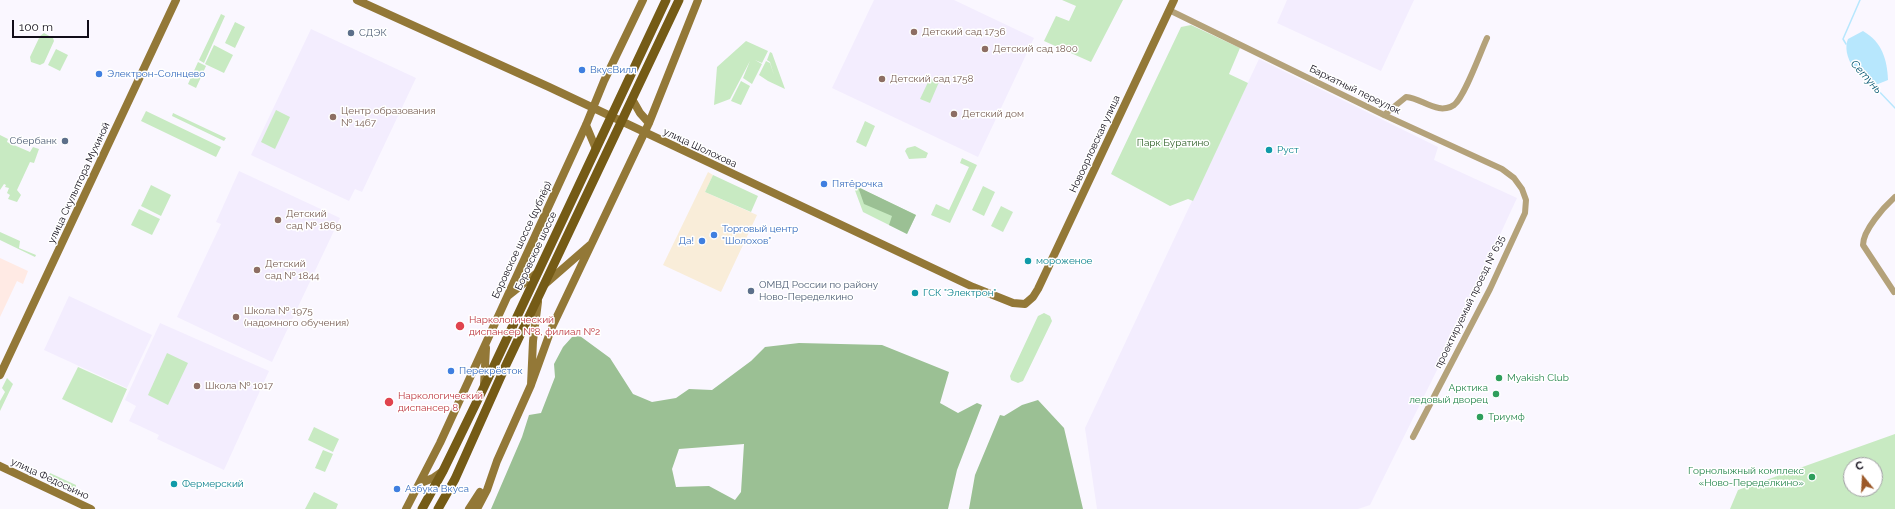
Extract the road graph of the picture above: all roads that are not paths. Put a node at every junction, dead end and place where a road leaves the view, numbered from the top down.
1 (176, 0) edge
2 (357, 0) edge
3 (643, 0) edge
4 (666, 0) edge
5 (679, 0) edge
6 (698, 0) edge
7 (1174, 0) edge
8 (1169, 10) junction
9 (1487, 38) dead end
10 (632, 99) junction
11 (592, 108) junction
12 (1384, 115) junction
13 (610, 118) junction
14 (620, 122) junction
15 (649, 123) junction
16 (586, 125) junction
17 (644, 132) junction
18 (596, 149) junction
19 (1525, 194) joint
20 (1895, 197) edge
21 (592, 243) junction
22 (539, 271) junction
23 (544, 285) junction
24 (1894, 292) dead end
25 (538, 297) junction
26 (1033, 297) joint
27 (506, 298) junction
28 (487, 340) junction
29 (0, 375) edge
30 (531, 385) junction
31 (484, 387) junction
32 (1413, 437) dead end
33 (497, 462) junction
34 (0, 466) edge
35 (443, 471) junction
36 (421, 483) junction
37 (91, 509) edge
38 (406, 509) edge
39 (422, 509) edge
40 (438, 509) edge
41 (468, 509) edge
42 (477, 509) edge

1 - 29 street, улица Скульптора Мухиной
2 - 11 street, улица Шолохова
3 - 11 street, Боровское шоссе (дублёр)
4 - 13 main road, Боровское шоссе
5 - 10 main road
6 - 15 street
7 - 8 street, Новоорловская улица
8 - 12 street, Бархатный переулок
8 - 26 street, Новоорловская улица
9 - 12 street
10 - 14 main road
10 - 15 street
11 - 13 street, улица Шолохова
11 - 16 street, Боровское шоссе (дублёр)
12 - 19 street, Бархатный переулок
13 - 14 street, улица Шолохова
13 - 18 main road, Боровское шоссе
14 - 17 street, улица Шолохова
14 - 23 main road
15 - 17 street
16 - 18 street
16 - 27 street, Боровское шоссе (дублёр)
17 - 21 street
17 - 26 street, улица Шолохова
18 - 22 main road, Боровское шоссе
19 - 32 street, проектируемый проезд № 635
20 - 24 street
21 - 23 street
21 - 30 street
22 - 27 street
22 - 31 main road, Боровское шоссе
23 - 25 main road
25 - 30 street
25 - 40 main road
27 - 28 street, Боровское шоссе (дублёр)
28 - 31 street
28 - 36 street, Боровское шоссе (дублёр)
30 - 33 street
31 - 35 main road, Боровское шоссе
33 - 41 street
33 - 42 street
34 - 37 street, улица Федосьино
35 - 36 street
35 - 39 main road, Боровское шоссе
36 - 38 street, Боровское шоссе (дублёр)

